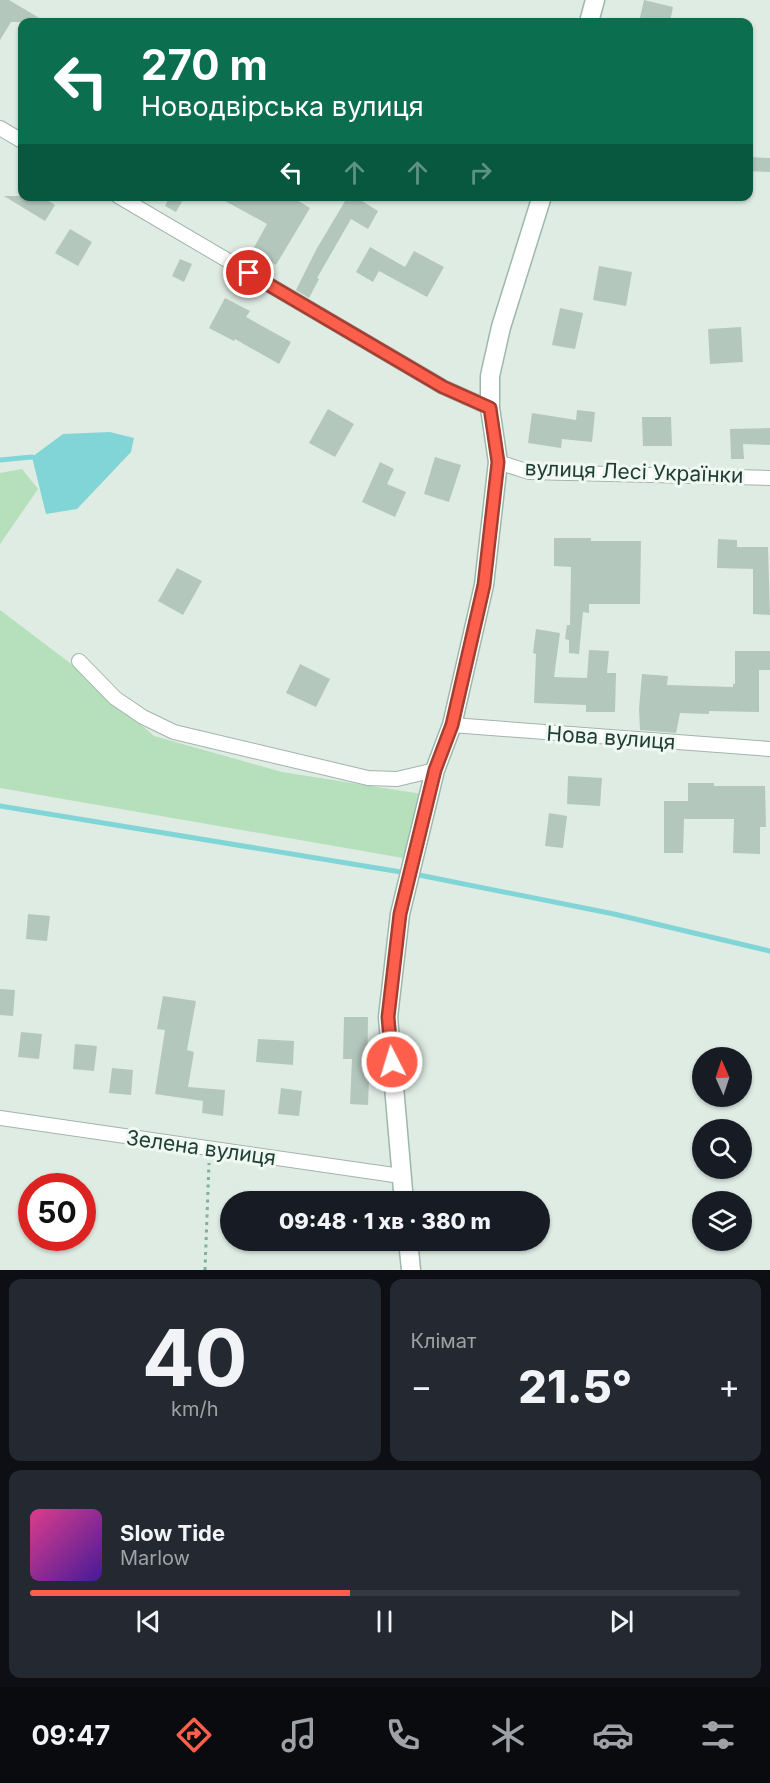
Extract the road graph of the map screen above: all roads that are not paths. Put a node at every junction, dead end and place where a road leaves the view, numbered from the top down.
1 (595, 0) edge
2 (590, 18) edge
3 (0, 128) edge
4 (18, 139) edge
5 (127, 201) edge
6 (540, 201) edge
7 (490, 408) junction
8 (498, 462) junction
9 (770, 478) edge
10 (79, 661) dead end
11 (452, 725) junction
12 (770, 749) edge
13 (435, 770) junction
14 (0, 1118) edge
15 (401, 1176) junction
16 (403, 1191) edge
17 (409, 1251) edge
18 (411, 1270) edge

1 - 2 main road
3 - 4 street
5 - 7 street
6 - 7 main road
7 - 8 main road
8 - 9 street, вулиця Лесі Українки
8 - 11 main road
10 - 13 street
11 - 12 street, Нова вулиця
11 - 13 main road
13 - 15 main road
14 - 15 street, Зелена вулиця
15 - 16 main road
17 - 18 main road

